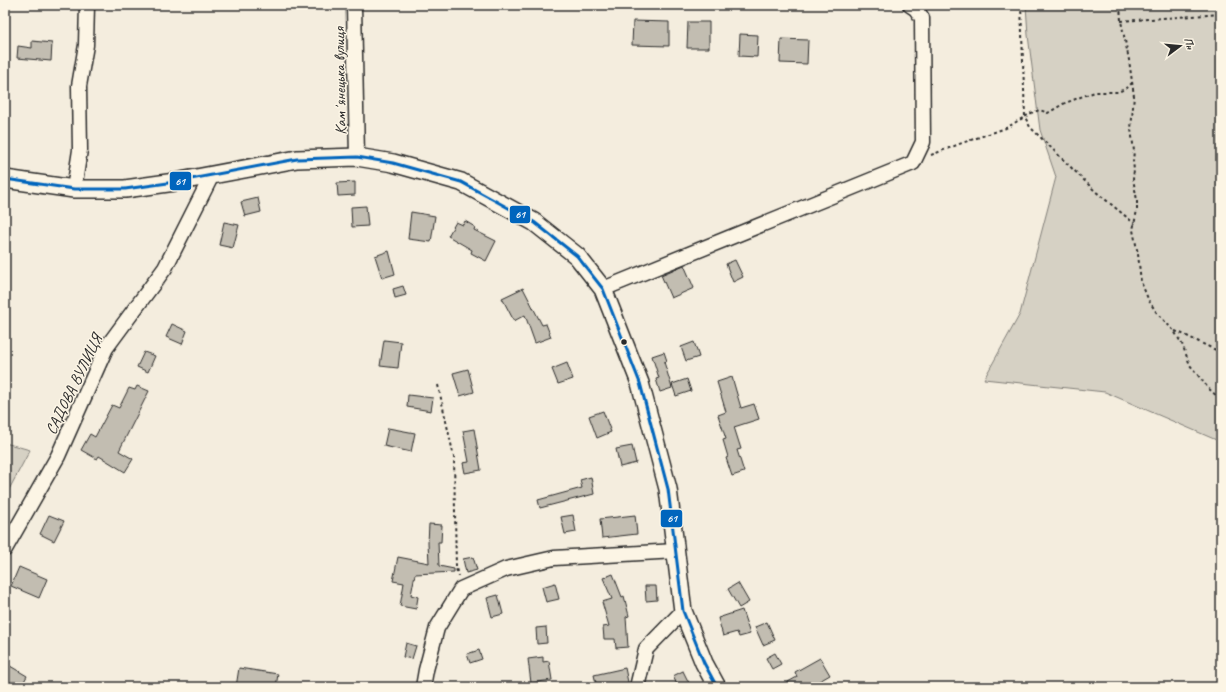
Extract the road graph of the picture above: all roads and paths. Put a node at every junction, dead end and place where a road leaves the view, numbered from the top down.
1 (87, 5) edge
2 (354, 5) edge
3 (1021, 5) edge
4 (1120, 5) edge
5 (914, 6) edge
6 (1221, 14) edge
7 (1121, 21) junction
8 (1132, 83) junction
9 (1025, 116) junction
10 (357, 157) junction
11 (913, 163) junction
12 (212, 175) junction
13 (5, 179) edge
14 (74, 189) junction
15 (1135, 224) junction
16 (603, 289) junction
17 (1174, 331) junction
18 (1221, 352) edge
19 (438, 385) dead end
20 (1221, 400) edge
21 (5, 549) edge
22 (676, 551) junction
23 (461, 589) junction
24 (684, 611) junction
25 (423, 687) edge
26 (637, 687) edge
27 (717, 687) edge

1 - 14 street
2 - 10 street, Камʼянецька вулиця
3 - 9 path
4 - 7 path
5 - 11 street
6 - 7 path
7 - 8 path
8 - 9 path
8 - 15 path
9 - 11 path
9 - 15 path
10 - 12 street
10 - 16 street
11 - 16 street
12 - 14 street
12 - 21 street, САДОВА ВУЛИЦЯ
13 - 14 street
15 - 17 path
16 - 22 street
17 - 18 path
17 - 20 path
19 - 23 path
22 - 23 street
22 - 24 street
23 - 25 street
24 - 26 street
24 - 27 street

